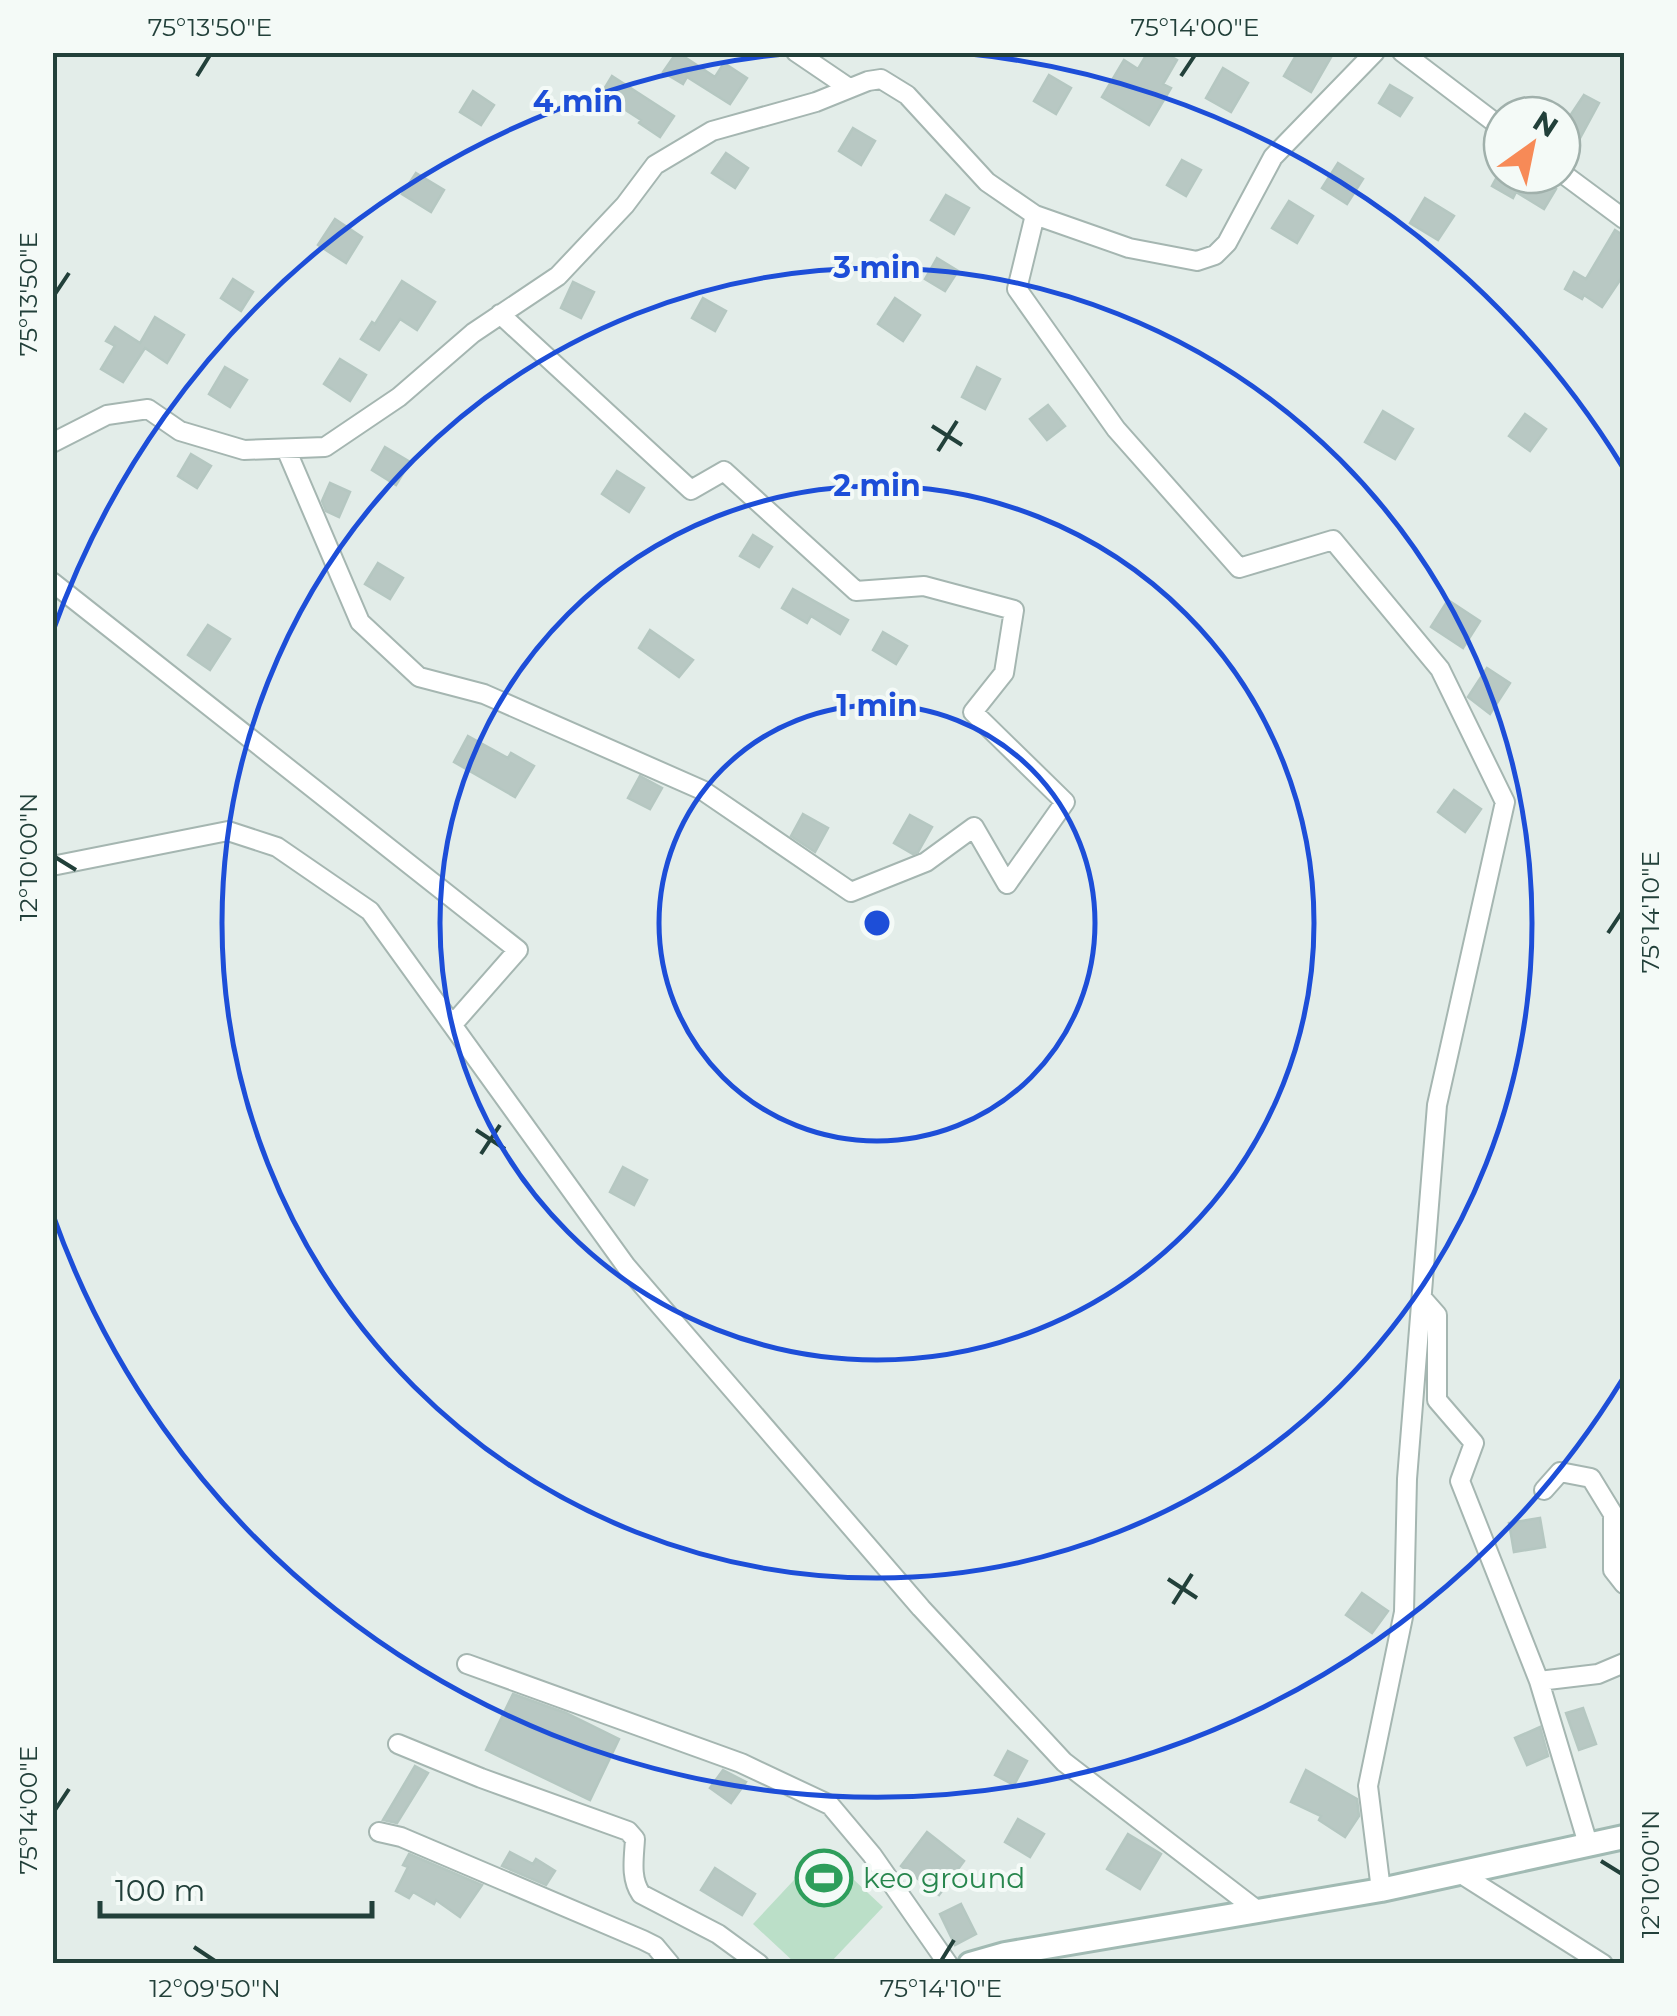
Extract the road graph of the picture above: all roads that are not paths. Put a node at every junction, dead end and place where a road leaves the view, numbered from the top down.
1 (796, 52) edge
2 (1375, 52) edge
3 (1402, 52) edge
4 (848, 88) junction
5 (1482, 113) edge
6 (1582, 187) edge
7 (1035, 215) junction
8 (1624, 220) edge
9 (500, 314) junction
10 (52, 444) edge
11 (286, 448) junction
12 (52, 582) edge
13 (52, 866) edge
14 (453, 1024) junction
15 (1422, 1298) junction
16 (1544, 1490) dead end
17 (1624, 1584) edge
18 (1624, 1663) edge
19 (467, 1664) dead end
20 (1538, 1682) junction
21 (398, 1744) dead end
22 (379, 1832) dead end
23 (1624, 1836) edge
24 (1588, 1844) junction
25 (1458, 1872) junction
26 (1381, 1890) junction
27 (1258, 1911) junction
28 (670, 1964) edge
29 (759, 1964) edge
30 (948, 1964) edge
31 (970, 1964) edge
32 (1603, 1964) edge

1 - 4 street
2 - 7 street
3 - 5 street
4 - 7 street
4 - 9 street
6 - 8 street
7 - 15 street
9 - 11 street
9 - 11 street
10 - 11 street
12 - 14 street
13 - 14 street
14 - 27 street
15 - 20 street
15 - 26 street
16 - 17 street
18 - 20 street
19 - 30 street
20 - 24 street
21 - 29 street
22 - 28 street
23 - 24 main road
24 - 25 main road
25 - 26 main road
25 - 32 street
26 - 27 main road
27 - 31 main road

